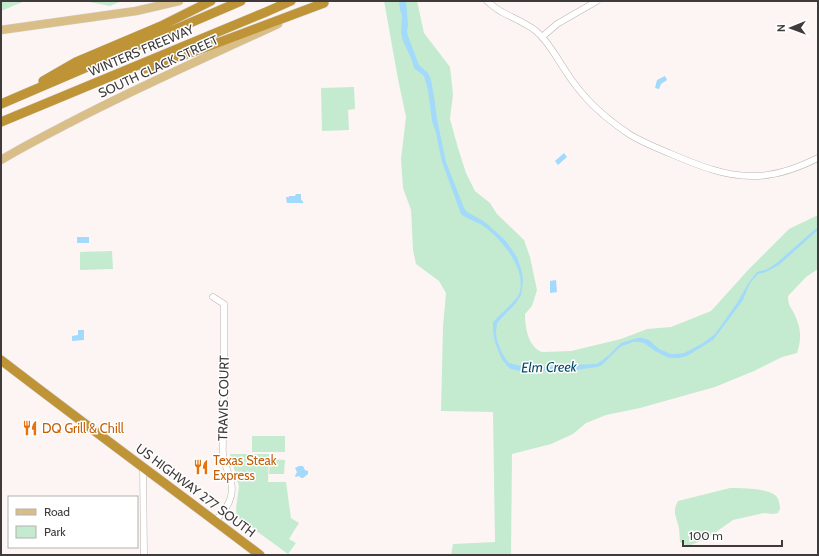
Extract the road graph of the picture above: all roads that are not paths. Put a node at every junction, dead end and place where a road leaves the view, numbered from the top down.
1 (179, 1) edge
2 (212, 1) edge
3 (241, 1) edge
4 (291, 1) edge
5 (487, 1) edge
6 (597, 1) edge
7 (326, 2) edge
8 (1, 30) edge
9 (542, 37) junction
10 (1, 104) edge
11 (45, 105) junction
12 (1, 122) edge
13 (818, 158) edge
14 (1, 160) edge
15 (213, 297) dead end
16 (1, 360) edge
17 (143, 467) junction
18 (215, 521) junction
19 (144, 555) edge
20 (260, 555) edge

1 - 8 main road
2 - 10 highway
3 - 10 highway, WINTERS FREEWAY
4 - 11 highway, WINTERS FREEWAY
5 - 9 street
6 - 9 street
7 - 11 highway
7 - 14 main road, SOUTH CLACK STREET
9 - 13 street
11 - 12 highway, WINTERS FREEWAY
15 - 18 street, TRAVIS COURT
16 - 17 highway, US HIGHWAY 277 SOUTH
17 - 18 highway, US HIGHWAY 277 SOUTH
17 - 19 street
18 - 20 highway, US HIGHWAY 277 SOUTH

